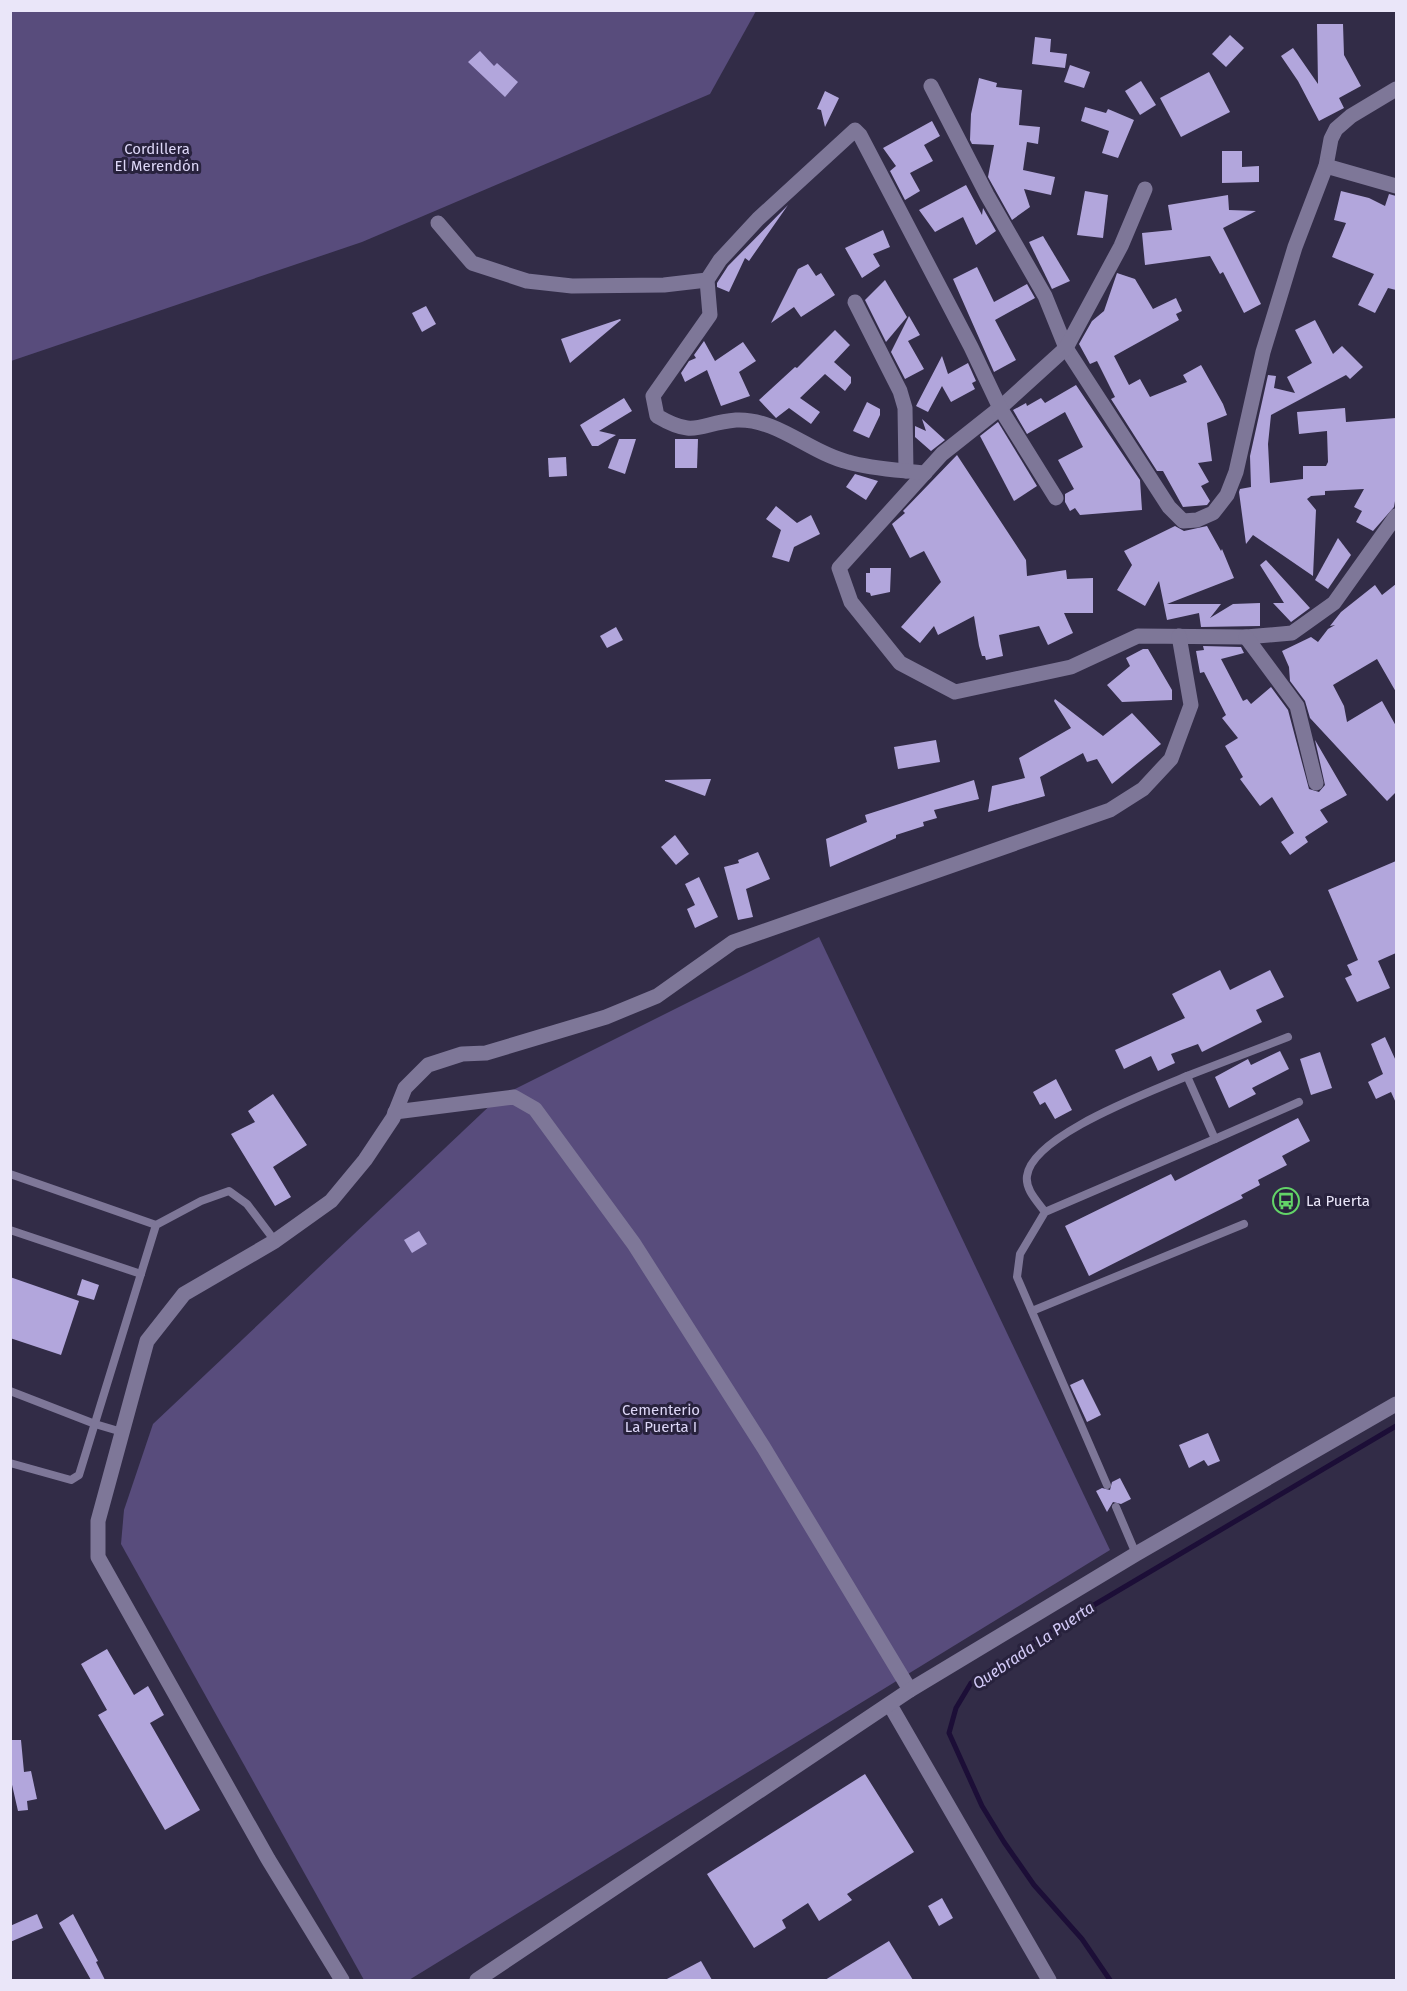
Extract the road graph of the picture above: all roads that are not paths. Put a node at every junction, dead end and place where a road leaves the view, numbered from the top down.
1 (931, 86) dead end
2 (1396, 89) edge
3 (1326, 166) junction
4 (1396, 186) edge
5 (1145, 189) dead end
6 (438, 223) dead end
7 (707, 280) junction
8 (855, 302) dead end
9 (1066, 348) junction
10 (1000, 408) junction
11 (906, 471) junction
12 (925, 473) junction
13 (1056, 498) dead end
14 (1396, 516) edge
15 (1179, 636) junction
16 (1246, 637) junction
17 (1316, 783) dead end
18 (1288, 1037) dead end
19 (1187, 1076) junction
20 (1299, 1102) dead end
21 (395, 1112) junction
22 (1215, 1139) junction
23 (10, 1174) edge
24 (1045, 1212) junction
25 (1244, 1224) dead end
26 (156, 1225) junction
27 (10, 1230) edge
28 (275, 1241) junction
29 (141, 1274) junction
30 (1032, 1311) junction
31 (10, 1391) edge
32 (1396, 1404) edge
33 (95, 1424) junction
34 (122, 1432) junction
35 (10, 1462) edge
36 (1107, 1485) dead end
37 (1116, 1507) dead end
38 (1136, 1554) junction
39 (910, 1690) junction
40 (890, 1706) junction
41 (342, 1980) edge
42 (477, 1980) edge
43 (1049, 1980) edge

1 - 9 street
2 - 3 street
3 - 4 street
3 - 9 street
5 - 9 street
6 - 7 street
7 - 10 street
7 - 11 street
8 - 11 street
9 - 10 street
10 - 12 street
10 - 13 street
11 - 12 street
12 - 15 street
14 - 16 street
15 - 16 street
15 - 21 street
16 - 17 street
18 - 19 lane
19 - 22 lane
19 - 24 lane
20 - 22 lane
21 - 28 street
21 - 39 street
22 - 24 lane
23 - 26 lane
24 - 30 lane
25 - 30 lane
26 - 28 lane
26 - 29 lane
27 - 29 lane
28 - 34 street
29 - 33 lane
30 - 36 lane
31 - 33 lane
32 - 38 street
33 - 34 lane
33 - 35 lane
34 - 41 street
37 - 38 lane
38 - 39 street
39 - 40 street
40 - 42 street
40 - 43 street

